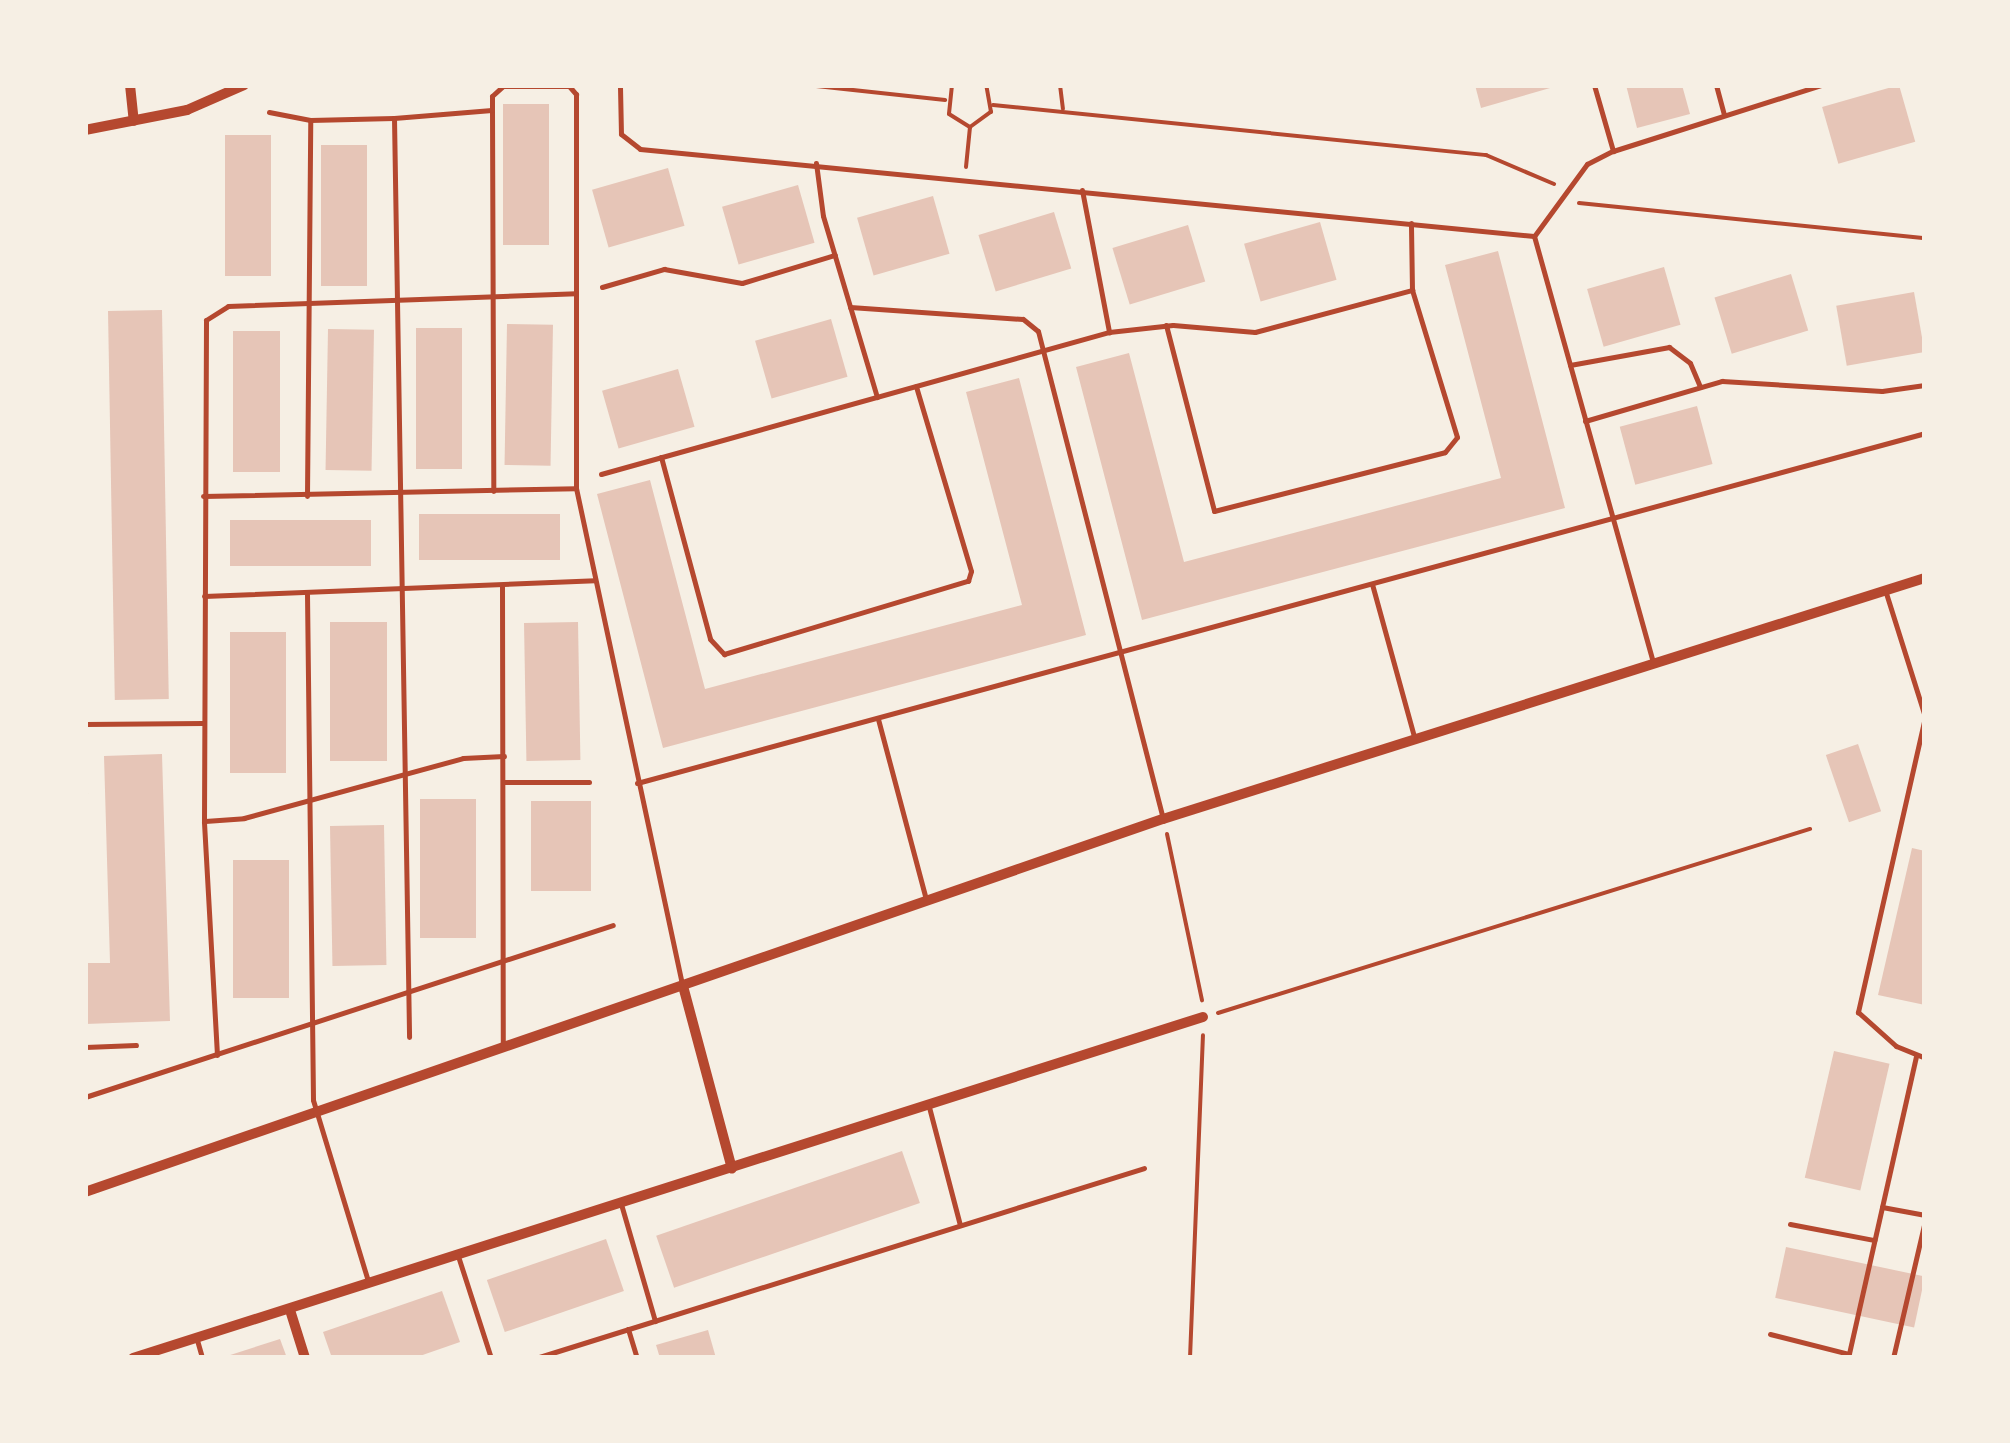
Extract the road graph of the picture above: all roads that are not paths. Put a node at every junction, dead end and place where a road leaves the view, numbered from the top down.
1 (130, 85) edge
2 (244, 85) edge
3 (1594, 85) edge
4 (1716, 85) edge
5 (1822, 85) edge
6 (620, 87) edge
7 (492, 110) junction
8 (269, 112) dead end
9 (1724, 114) junction
10 (394, 118) junction
11 (310, 120) junction
12 (134, 122) junction
13 (85, 130) edge
14 (1613, 151) junction
15 (816, 164) junction
16 (1082, 190) junction
17 (1411, 223) junction
18 (1534, 236) junction
19 (834, 255) junction
20 (602, 287) dead end
21 (1412, 290) junction
22 (576, 294) junction
23 (491, 295) junction
24 (401, 296) junction
25 (305, 302) junction
26 (850, 308) junction
27 (1166, 325) junction
28 (1109, 332) junction
29 (1044, 350) junction
30 (1570, 365) junction
31 (1925, 385) edge
32 (916, 386) junction
33 (1700, 387) junction
34 (877, 397) junction
35 (1586, 421) junction
36 (1925, 433) edge
37 (661, 457) junction
38 (601, 474) dead end
39 (576, 488) junction
40 (493, 492) junction
41 (403, 494) junction
42 (203, 496) junction
43 (307, 496) junction
44 (1612, 518) junction
45 (1925, 578) edge
46 (595, 580) junction
47 (1372, 584) junction
48 (502, 586) junction
49 (403, 589) junction
50 (1886, 590) junction
51 (307, 594) junction
52 (204, 596) junction
53 (1118, 655) junction
54 (1654, 664) junction
55 (878, 719) junction
56 (203, 723) junction
57 (85, 724) edge
58 (1415, 740) junction
59 (504, 756) junction
60 (408, 774) junction
61 (504, 782) junction
62 (588, 782) dead end
63 (636, 783) junction
64 (85, 794) edge
65 (312, 799) junction
66 (1163, 819) junction
67 (204, 821) junction
68 (927, 902) junction
69 (613, 925) dead end
70 (85, 928) edge
71 (500, 965) junction
72 (683, 986) junction
73 (410, 994) junction
74 (1203, 1017) road end
75 (314, 1026) junction
76 (410, 1037) dead end
77 (136, 1046) dead end
78 (503, 1046) junction
79 (85, 1047) edge
80 (217, 1055) junction
81 (1916, 1056) junction
82 (1925, 1058) edge
83 (85, 1097) edge
84 (928, 1104) junction
85 (316, 1111) junction
86 (1144, 1168) dead end
87 (732, 1169) junction
88 (85, 1192) edge
89 (621, 1204) junction
90 (1882, 1208) junction
91 (1925, 1218) edge
92 (1790, 1224) dead end
93 (960, 1226) junction
94 (1874, 1240) junction
95 (1922, 1249) edge
96 (458, 1256) junction
97 (368, 1284) junction
98 (290, 1310) junction
99 (655, 1321) junction
100 (628, 1329) junction
101 (1770, 1334) dead end
102 (196, 1337) junction
103 (1849, 1356) edge
104 (133, 1358) edge
105 (202, 1358) edge
106 (305, 1358) edge
107 (491, 1358) edge
108 (536, 1358) edge
109 (637, 1358) edge
110 (1894, 1358) edge

1 - 12 street
2 - 12 street
3 - 14 lane
4 - 9 lane
5 - 9 lane
6 - 15 lane
7 - 10 lane
7 - 22 lane
7 - 23 lane
8 - 11 lane
9 - 14 lane
10 - 11 lane
10 - 24 lane
11 - 25 lane
12 - 13 street
14 - 18 lane
15 - 16 lane
15 - 19 lane
16 - 17 lane
16 - 28 lane
17 - 18 lane
17 - 21 lane
18 - 30 lane
19 - 20 lane
19 - 26 lane
21 - 27 lane
21 - 27 lane
22 - 23 lane
22 - 39 lane
23 - 24 lane
23 - 40 lane
24 - 25 lane
24 - 41 lane
25 - 42 lane
25 - 43 lane
26 - 29 lane
26 - 34 lane
27 - 28 lane
28 - 29 lane
29 - 32 lane
29 - 53 lane
30 - 33 lane
30 - 35 lane
31 - 33 lane
32 - 34 lane
32 - 37 lane
33 - 35 lane
34 - 37 lane
35 - 44 lane
36 - 44 lane
37 - 38 lane
39 - 40 lane
39 - 46 lane
40 - 41 lane
41 - 43 lane
41 - 49 lane
42 - 43 lane
42 - 52 lane
44 - 47 lane
44 - 54 lane
45 - 50 street
46 - 48 lane
46 - 63 lane
47 - 53 lane
47 - 58 lane
48 - 49 lane
48 - 59 lane
49 - 51 lane
49 - 60 lane
50 - 54 street
50 - 81 lane
51 - 52 lane
51 - 65 lane
52 - 56 lane
53 - 55 lane
53 - 66 lane
54 - 58 street
55 - 63 lane
55 - 68 lane
56 - 57 lane
56 - 67 lane
58 - 66 street
59 - 60 lane
59 - 61 lane
60 - 65 lane
60 - 73 lane
61 - 62 lane
61 - 71 lane
63 - 72 lane
64 - 70 lane
65 - 67 lane
65 - 75 lane
66 - 68 street
67 - 80 lane
68 - 72 street
69 - 71 lane
71 - 73 lane
71 - 78 lane
72 - 78 street
72 - 87 street
73 - 75 lane
73 - 76 lane
74 - 84 street
75 - 80 lane
75 - 85 lane
77 - 79 lane
78 - 85 street
80 - 83 lane
81 - 82 lane
81 - 90 lane
84 - 87 street
84 - 93 lane
85 - 88 street
85 - 97 lane
86 - 93 lane
87 - 89 street
89 - 96 street
89 - 99 lane
90 - 91 lane
90 - 94 lane
91 - 95 lane
92 - 94 lane
93 - 99 lane
94 - 103 lane
95 - 110 lane
96 - 97 street
96 - 107 lane
97 - 98 street
98 - 102 street
98 - 106 street
99 - 100 lane
100 - 108 lane
100 - 109 lane
101 - 103 lane
102 - 104 street
102 - 105 lane

